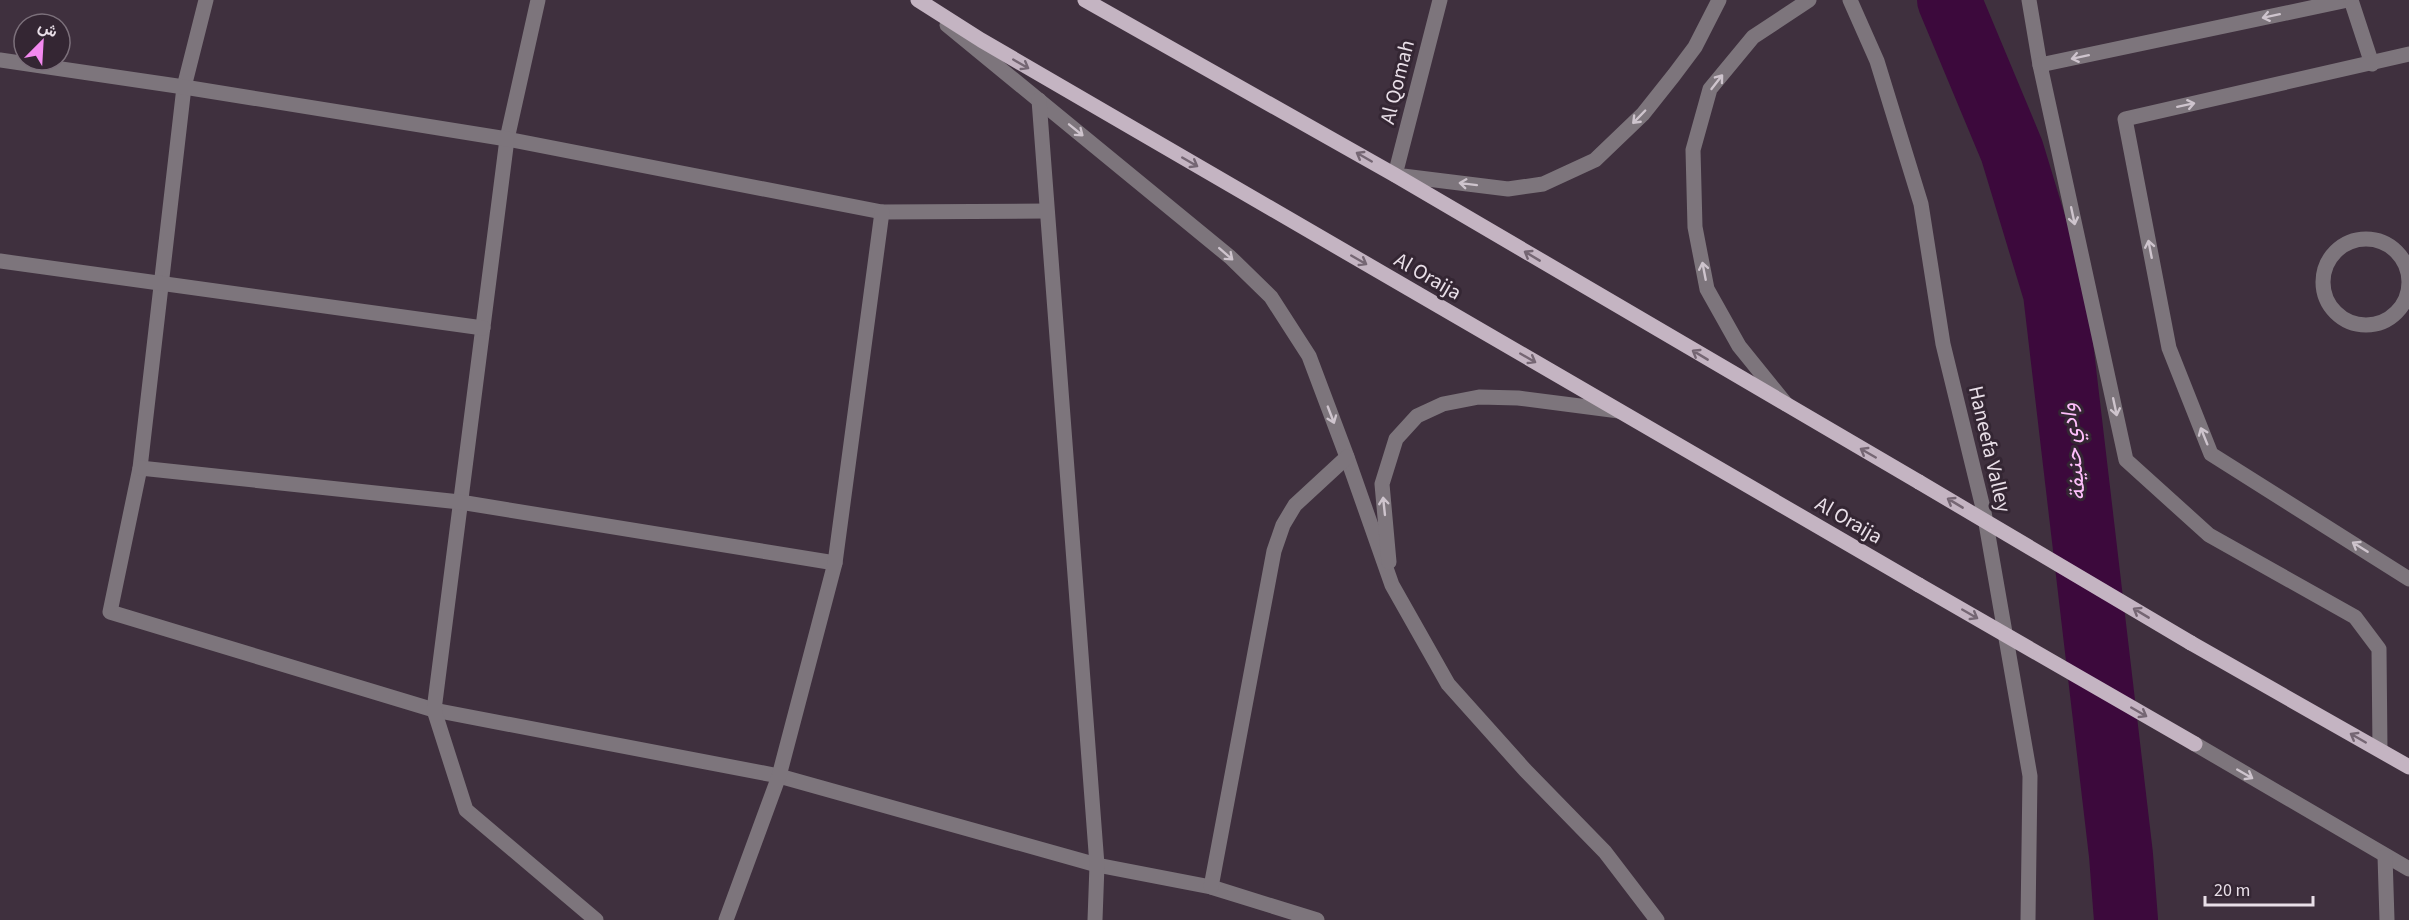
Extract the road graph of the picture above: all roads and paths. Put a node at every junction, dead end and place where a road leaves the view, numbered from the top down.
1 (206, 0) edge
2 (538, 0) edge
3 (918, 0) edge
4 (1086, 0) edge
5 (1440, 0) edge
6 (1719, 0) edge
7 (1809, 0) edge
8 (1850, 0) edge
9 (2029, 0) edge
10 (2350, 0) edge
11 (2409, 54) edge
12 (0, 60) edge
13 (2372, 64) junction
14 (2040, 65) junction
15 (184, 87) junction
16 (1039, 100) junction
17 (507, 139) junction
18 (1395, 175) junction
19 (1046, 211) junction
20 (882, 212) junction
21 (0, 261) edge
22 (162, 282) junction
23 (2401, 308) joint
24 (483, 328) junction
25 (1790, 408) junction
26 (1621, 412) junction
27 (1347, 457) junction
28 (140, 468) junction
29 (460, 502) junction
30 (835, 563) junction
31 (2409, 579) edge
32 (1392, 585) junction
33 (434, 710) junction
34 (2195, 744) joint
35 (2380, 750) junction
36 (2409, 767) edge
37 (779, 776) junction
38 (2385, 856) junction
39 (1097, 865) junction
40 (2409, 869) edge
41 (1211, 887) junction
42 (596, 920) edge
43 (726, 920) edge
44 (1095, 920) edge
45 (1317, 920) edge
46 (1658, 920) edge
47 (2028, 920) edge
48 (2387, 920) edge

1 - 15 street
2 - 17 street
3 - 16 street
3 -> 26 main road, Al Oraija
18 -> 4 main road
5 - 18 street, Al Qomah
6 -> 18 street
25 -> 7 street
8 - 47 street, Haneefa Valley
9 - 14 street
10 - 13 street
10 -> 14 street
11 - 13 street
12 - 15 street
31 -> 13 street
14 -> 35 street
15 - 17 street
15 - 22 street
16 - 19 street
16 -> 27 street
17 - 20 street
17 - 24 street
25 -> 18 main road
19 - 20 street
19 - 39 street
20 - 30 street
21 - 22 street
22 - 24 street
22 - 28 street
23 - 23 street
24 - 29 street
35 -> 25 main road, bridge
32 -> 26 street
26 -> 34 main road, Al Oraija, bridge
27 - 32 street
27 - 41 street
28 - 29 street
28 - 33 street
29 - 30 street
29 - 33 street
30 - 37 street
32 - 46 street
33 - 37 street
33 - 42 street
34 -> 38 street
35 - 36 main road
37 - 39 street
37 - 43 street
38 - 40 street
38 - 48 street
39 - 41 street
39 - 44 street
41 - 45 street

